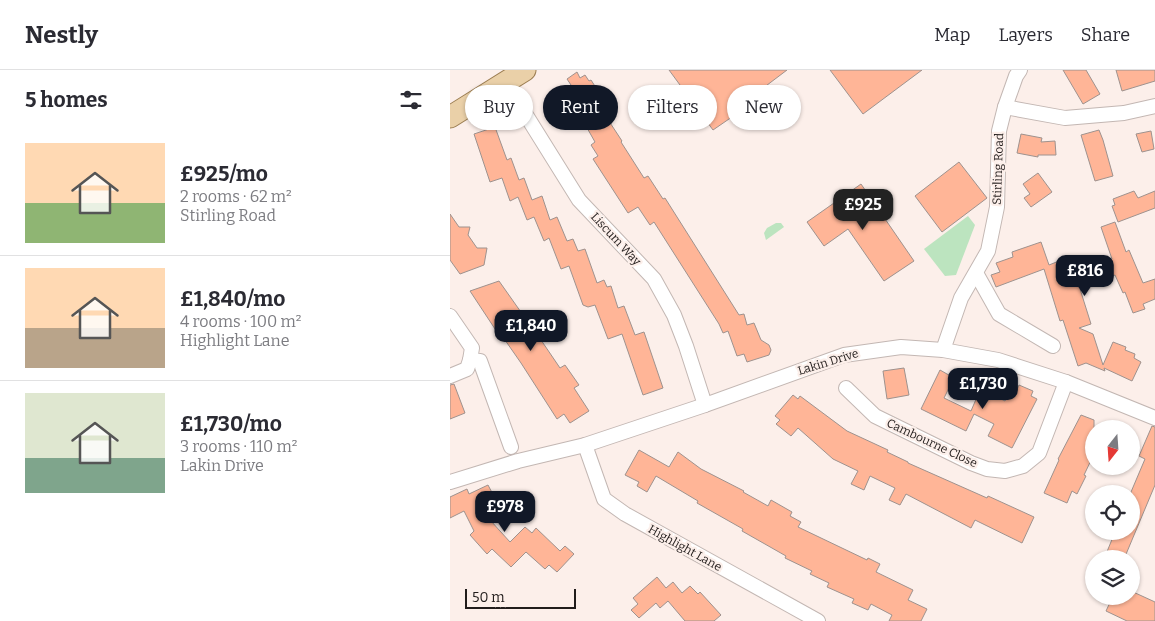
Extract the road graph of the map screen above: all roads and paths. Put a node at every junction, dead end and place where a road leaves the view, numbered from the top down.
1 (525, 70) edge
2 (1020, 70) edge
3 (506, 83) junction
4 (1155, 106) edge
5 (1005, 107) junction
6 (450, 117) edge
7 (976, 273) junction
8 (450, 316) edge
9 (1053, 346) dead end
10 (943, 350) junction
11 (470, 360) junction
12 (450, 376) edge
13 (1066, 382) junction
14 (846, 388) dead end
15 (705, 405) junction
16 (1155, 418) edge
17 (585, 445) junction
18 (511, 447) dead end
19 (450, 482) edge
20 (818, 621) edge

1 - 3 main road
2 - 5 street, Stirling Road
3 - 6 main road
3 - 15 street, Liscum Way
4 - 5 street
5 - 7 street, Stirling Road
7 - 9 street
7 - 10 street, Stirling Road
8 - 11 street
10 - 13 street, Lakin Drive
10 - 15 street, Lakin Drive
11 - 12 street
11 - 18 street
13 - 14 street, Cambourne Close
13 - 16 street, Lakin Drive
15 - 17 street, Lakin Drive
17 - 19 street, Lakin Drive
17 - 20 street, Highlight Lane

